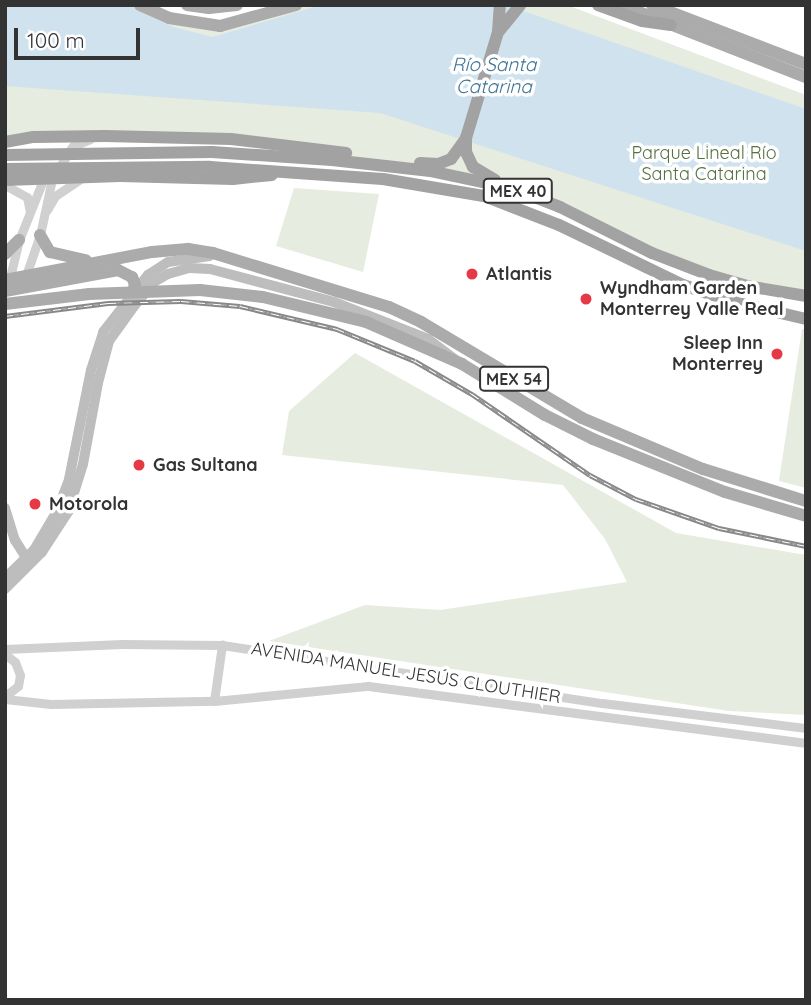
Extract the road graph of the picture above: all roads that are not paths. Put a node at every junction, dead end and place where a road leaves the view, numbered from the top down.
1 (140, 5) edge
2 (159, 5) edge
3 (187, 5) edge
4 (237, 5) edge
5 (272, 5) edge
6 (296, 5) edge
7 (500, 5) edge
8 (520, 5) edge
9 (598, 5) edge
10 (621, 5) edge
11 (652, 5) edge
12 (671, 25) junction
13 (498, 32) junction
14 (806, 64) edge
15 (806, 77) edge
16 (106, 136) junction
17 (34, 137) junction
18 (466, 137) junction
19 (5, 142) edge
20 (5, 155) edge
21 (5, 169) edge
22 (289, 170) junction
23 (83, 178) junction
24 (48, 179) junction
25 (5, 183) edge
26 (511, 188) junction
27 (30, 216) junction
28 (41, 220) junction
29 (40, 236) junction
30 (19, 240) junction
31 (5, 254) edge
32 (223, 257) junction
33 (111, 259) junction
34 (24, 281) junction
35 (7, 291) edge
36 (133, 292) junction
37 (806, 296) edge
38 (21, 301) junction
39 (806, 319) edge
40 (462, 365) junction
41 (806, 501) edge
42 (5, 508) edge
43 (806, 516) edge
44 (29, 562) junction
45 (5, 578) edge
46 (5, 589) edge
47 (222, 645) junction
48 (5, 652) edge
49 (5, 698) edge
50 (215, 701) junction
51 (806, 728) edge
52 (806, 743) edge

1 - 6 main road
2 - 5 main road
3 - 4 main road
7 - 13 highway
8 - 13 highway
9 - 12 highway
10 - 12 main road
11 - 14 main road
12 - 15 main road
13 - 18 highway
16 - 17 highway
16 - 18 highway
16 - 24 street
17 - 19 highway
17 - 24 street
18 - 26 highway
20 - 26 highway, MEX 40, bridge
21 - 22 highway, MEX 40, bridge
22 - 23 highway
22 - 39 highway, MEX 40
23 - 24 highway
23 - 28 street
24 - 25 highway
24 - 27 street
24 - 28 street
25 - 27 street
26 - 37 highway, MEX 40
27 - 30 street
28 - 29 street
29 - 33 main road
29 - 34 street
30 - 31 main road
30 - 35 street
32 - 33 main road, MEX 54
32 - 36 main road
32 - 41 main road, MEX 54
33 - 34 main road, MEX 54
34 - 35 main road
34 - 36 main road
34 - 38 street
35 - 38 main road, MEX 54
36 - 44 main road
38 - 40 main road, MEX 54, bridge
40 - 43 main road, MEX 54
40 - 44 main road
42 - 44 main road
44 - 45 main road
44 - 46 main road
47 - 48 street, AVENIDA MANUEL JESÚS CLOUTHIER
47 - 50 street
47 - 51 street, AVENIDA MANUEL JESÚS CLOUTHIER
48 - 49 street
49 - 50 street, AVENIDA MANUEL JESÚS CLOUTHIER
50 - 52 street, AVENIDA MANUEL JESÚS CLOUTHIER

